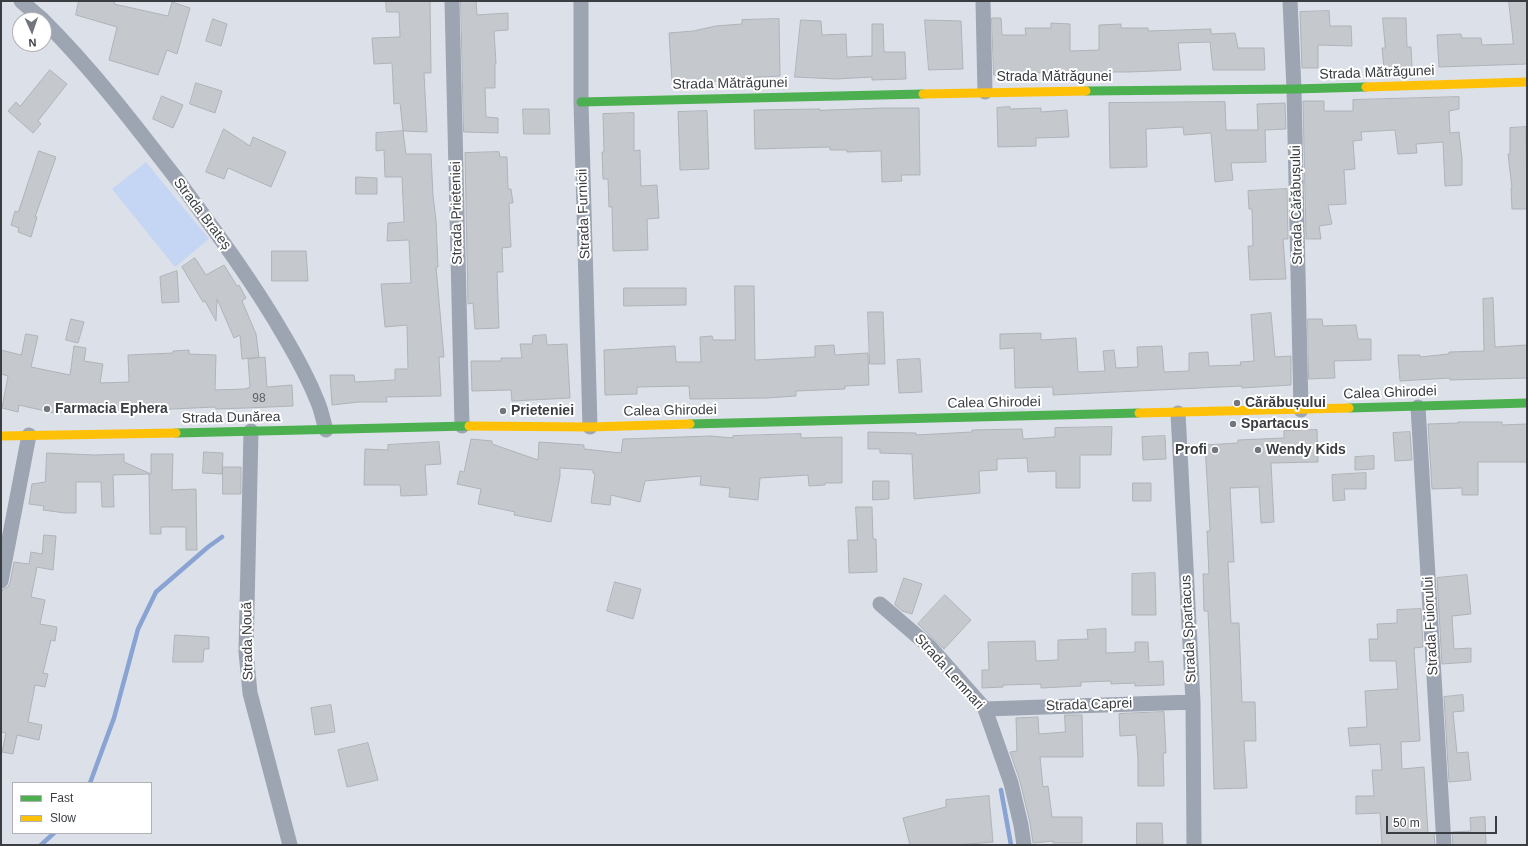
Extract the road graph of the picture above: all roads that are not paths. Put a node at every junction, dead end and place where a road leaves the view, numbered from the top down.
1 (21, 1) edge
2 (452, 1) edge
3 (581, 1) edge
4 (983, 1) edge
5 (1290, 1) edge
6 (34, 12) edge
7 (52, 28) edge
8 (1527, 82) edge
9 (1294, 89) junction
10 (985, 92) junction
11 (581, 102) junction
12 (1527, 403) edge
13 (1418, 407) junction
14 (1301, 410) junction
15 (1178, 413) junction
16 (462, 426) junction
17 (590, 427) junction
18 (326, 430) junction
19 (250, 431) junction
20 (29, 435) junction
21 (1, 436) edge
22 (1, 581) edge
23 (880, 604) dead end
24 (1193, 702) junction
25 (985, 709) junction
26 (290, 845) edge
27 (1024, 845) edge
28 (1194, 845) edge
29 (1444, 845) edge

1 - 6 street, Strada Brateș
2 - 16 street, Strada Prieteniei
3 - 11 street, Strada Furnicii
4 - 10 street
5 - 9 street, Strada Cărăbușului
7 - 18 street, Strada Brateș
8 - 9 street, Strada Mătrăgunei
9 - 10 street, Strada Mătrăgunei
9 - 14 street, Strada Cărăbușului
10 - 11 street, Strada Mătrăgunei
11 - 17 street, Strada Furnicii
12 - 13 street, Calea Ghirodei
13 - 14 street, Calea Ghirodei
13 - 29 street, Strada Fuiorului
14 - 15 street, Calea Ghirodei
15 - 17 street, Calea Ghirodei
15 - 24 street, Strada Spartacus
16 - 17 street, Calea Ghirodei
16 - 18 street, Strada Dunărea
18 - 19 street, Strada Dunărea
19 - 20 street, Strada Dunărea
19 - 26 street, Strada Nouă
20 - 21 street, Strada Dunărea
20 - 22 street
23 - 25 street, Strada Lemnari
24 - 25 street, Strada Caprei
24 - 28 street, Strada Spartacus
25 - 27 street, Strada Lemnari

